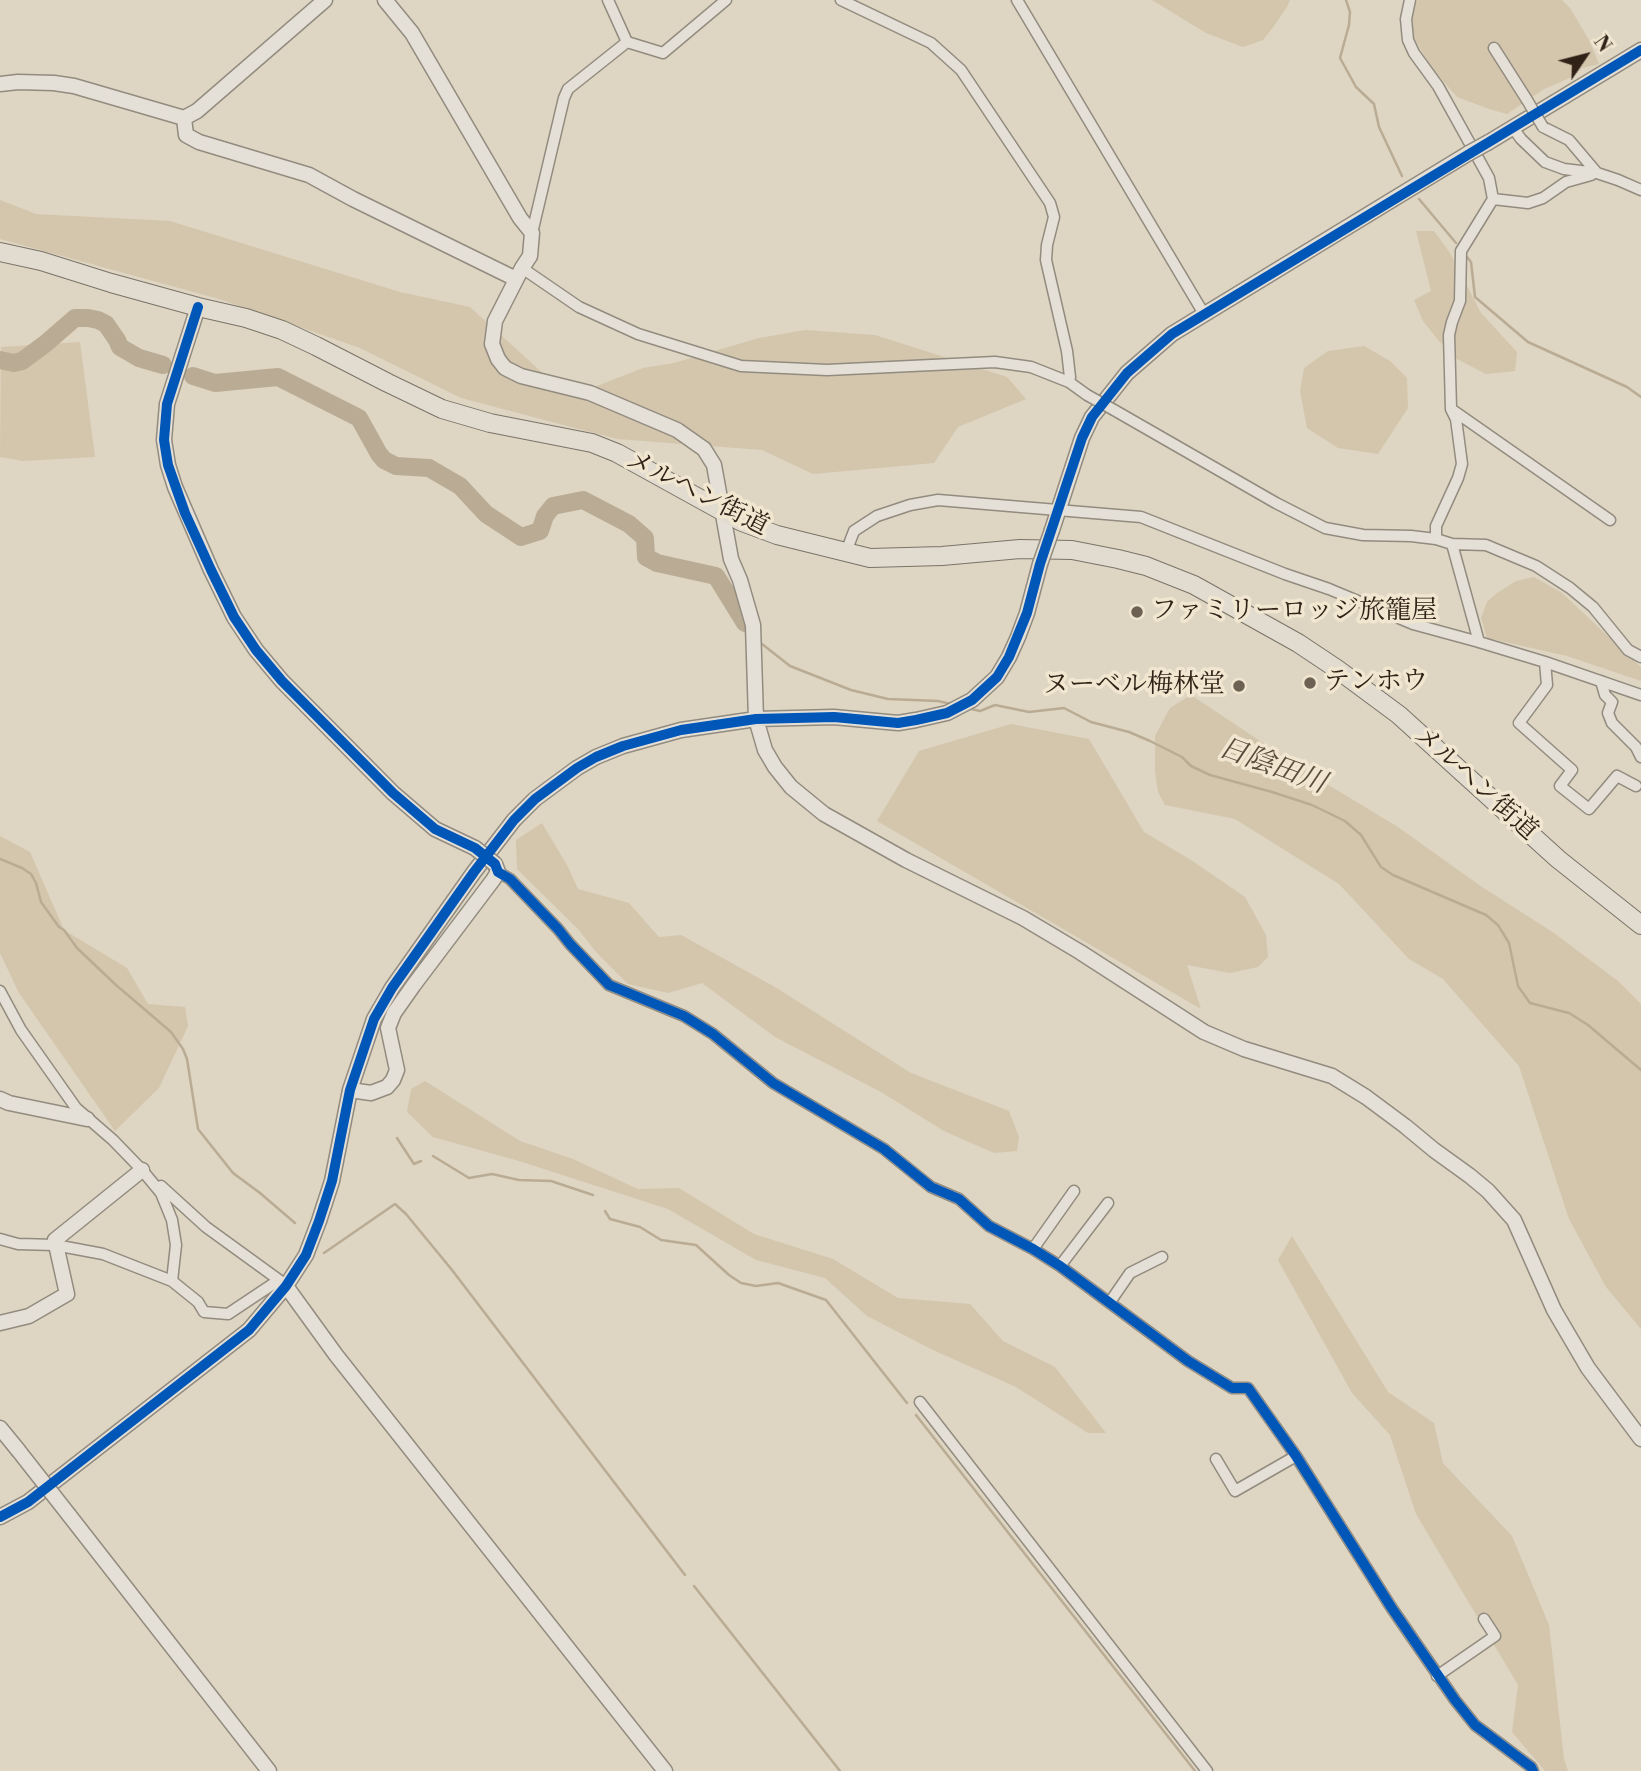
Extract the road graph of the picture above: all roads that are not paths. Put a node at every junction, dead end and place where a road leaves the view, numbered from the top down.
1 (325, 0) edge
2 (385, 0) edge
3 (608, 0) edge
4 (726, 0) edge
5 (841, 0) edge
6 (1017, 0) edge
7 (1410, 0) edge
8 (627, 42) junction
9 (1494, 48) dead end
10 (1641, 50) edge
11 (0, 84) edge
12 (184, 118) junction
13 (1513, 128) junction
14 (1597, 173) junction
15 (1641, 190) edge
16 (1493, 199) junction
17 (531, 233) junction
18 (0, 252) edge
19 (519, 273) junction
20 (198, 307) junction
21 (1204, 314) junction
22 (1069, 382) junction
23 (1451, 409) junction
24 (723, 511) junction
25 (1058, 511) junction
26 (1610, 520) dead end
27 (1436, 539) junction
28 (1452, 544) junction
29 (846, 552) junction
30 (1479, 642) junction
31 (1641, 657) edge
32 (1545, 662) junction
33 (1601, 681) junction
34 (1641, 695) edge
35 (756, 719) junction
36 (1641, 757) edge
37 (1636, 786) dead end
38 (496, 868) junction
39 (1641, 925) edge
40 (0, 991) edge
41 (350, 1090) junction
42 (0, 1098) edge
43 (87, 1119) junction
44 (142, 1170) junction
45 (1074, 1191) dead end
46 (1108, 1203) dead end
47 (0, 1239) edge
48 (55, 1245) junction
49 (1033, 1249) junction
50 (1162, 1257) dead end
51 (1060, 1266) junction
52 (172, 1281) junction
53 (282, 1283) junction
54 (1110, 1302) junction
55 (0, 1323) edge
56 (920, 1402) dead end
57 (0, 1428) edge
58 (1641, 1439) edge
59 (1296, 1456) junction
60 (1216, 1459) dead end
61 (0, 1517) edge
62 (1484, 1619) dead end
63 (1437, 1676) junction
64 (1529, 1770) edge
65 (269, 1771) edge
66 (665, 1771) edge
67 (1207, 1771) edge

1 - 12 street
2 - 17 street
3 - 8 street
4 - 8 street
5 - 22 street
6 - 21 street
7 - 16 street
8 - 17 street
9 - 14 street, bridge
10 - 13 street
11 - 12 street
12 - 19 street
13 - 14 street
13 - 21 street, bridge
14 - 15 street
14 - 16 street
16 - 23 street
17 - 19 street
18 - 20 highway, メルヘン街道
19 - 22 street
19 - 24 street
20 - 24 highway, メルヘン街道
20 - 38 street, bridge
21 - 25 street
22 - 27 street, bridge
23 - 26 street
23 - 27 street
24 - 29 highway, メルヘン街道
24 - 35 street
25 - 29 street
25 - 30 street
25 - 35 street, bridge
27 - 28 street
28 - 30 street
28 - 31 street
29 - 39 highway, メルヘン街道
30 - 32 street
32 - 33 street
32 - 37 street
33 - 34 street
33 - 36 street
35 - 41 street
35 - 58 street
38 - 41 street
38 - 49 street
40 - 43 street
41 - 53 street
42 - 43 street
43 - 44 street
44 - 48 street
44 - 52 street
44 - 53 street
45 - 49 street
46 - 51 street
47 - 48 street
48 - 52 street
48 - 55 street
49 - 51 street
50 - 54 street
51 - 54 street
52 - 53 street
53 - 61 street
53 - 66 street
54 - 59 street
56 - 67 street
57 - 65 street, bridge
59 - 60 street
59 - 63 street
62 - 63 street
63 - 64 street

